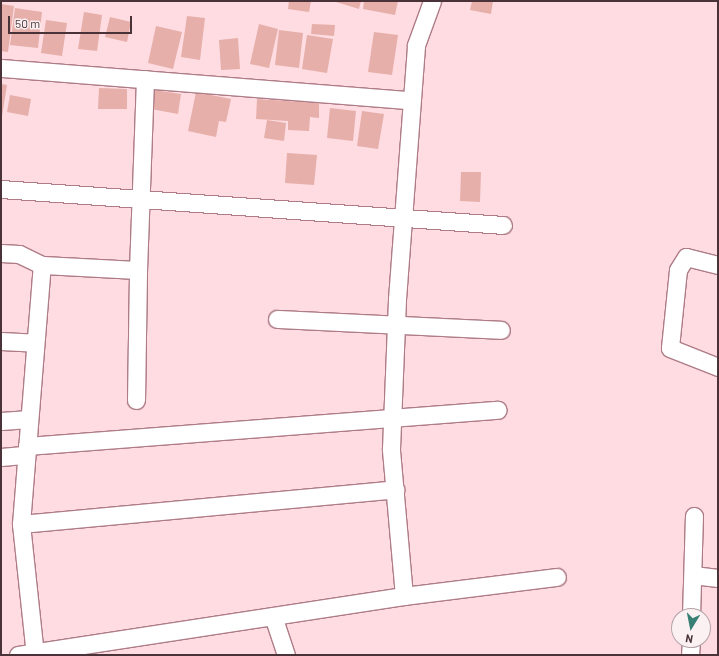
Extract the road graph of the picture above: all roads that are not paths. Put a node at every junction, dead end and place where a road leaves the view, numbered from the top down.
1 (432, 1) edge
2 (1, 68) edge
3 (144, 79) junction
4 (411, 100) junction
5 (1, 189) edge
6 (143, 199) junction
7 (403, 217) junction
8 (503, 225) dead end
9 (1, 253) edge
10 (42, 264) junction
11 (718, 265) edge
12 (138, 270) junction
13 (277, 319) dead end
14 (396, 325) junction
15 (501, 330) dead end
16 (1, 342) edge
17 (35, 343) junction
18 (718, 367) edge
19 (136, 400) dead end
20 (498, 410) dead end
21 (393, 417) junction
22 (29, 419) junction
23 (1, 421) edge
24 (27, 450) junction
25 (1, 457) edge
26 (395, 489) junction
27 (694, 516) dead end
28 (21, 524) junction
29 (692, 576) junction
30 (557, 577) dead end
31 (718, 578) edge
32 (404, 596) junction
33 (691, 608) edge
34 (273, 616) junction
35 (35, 654) edge
36 (18, 655) edge
37 (286, 655) edge

1 - 4 street
2 - 3 street
3 - 4 street
3 - 6 street
4 - 7 street
5 - 6 street
6 - 7 street
6 - 12 street
7 - 8 street
7 - 14 street
9 - 10 street
10 - 12 street
10 - 17 street
11 - 18 street
12 - 19 street
13 - 14 street
14 - 15 street
14 - 21 street
16 - 17 street
17 - 22 street
20 - 21 street
21 - 24 street
21 - 26 street
22 - 23 street
22 - 24 street
24 - 25 street
24 - 28 street
26 - 28 street
26 - 32 street
27 - 29 street
28 - 35 street
29 - 31 street
29 - 33 street
30 - 32 street
32 - 34 street
34 - 35 street
34 - 37 street
35 - 36 street

